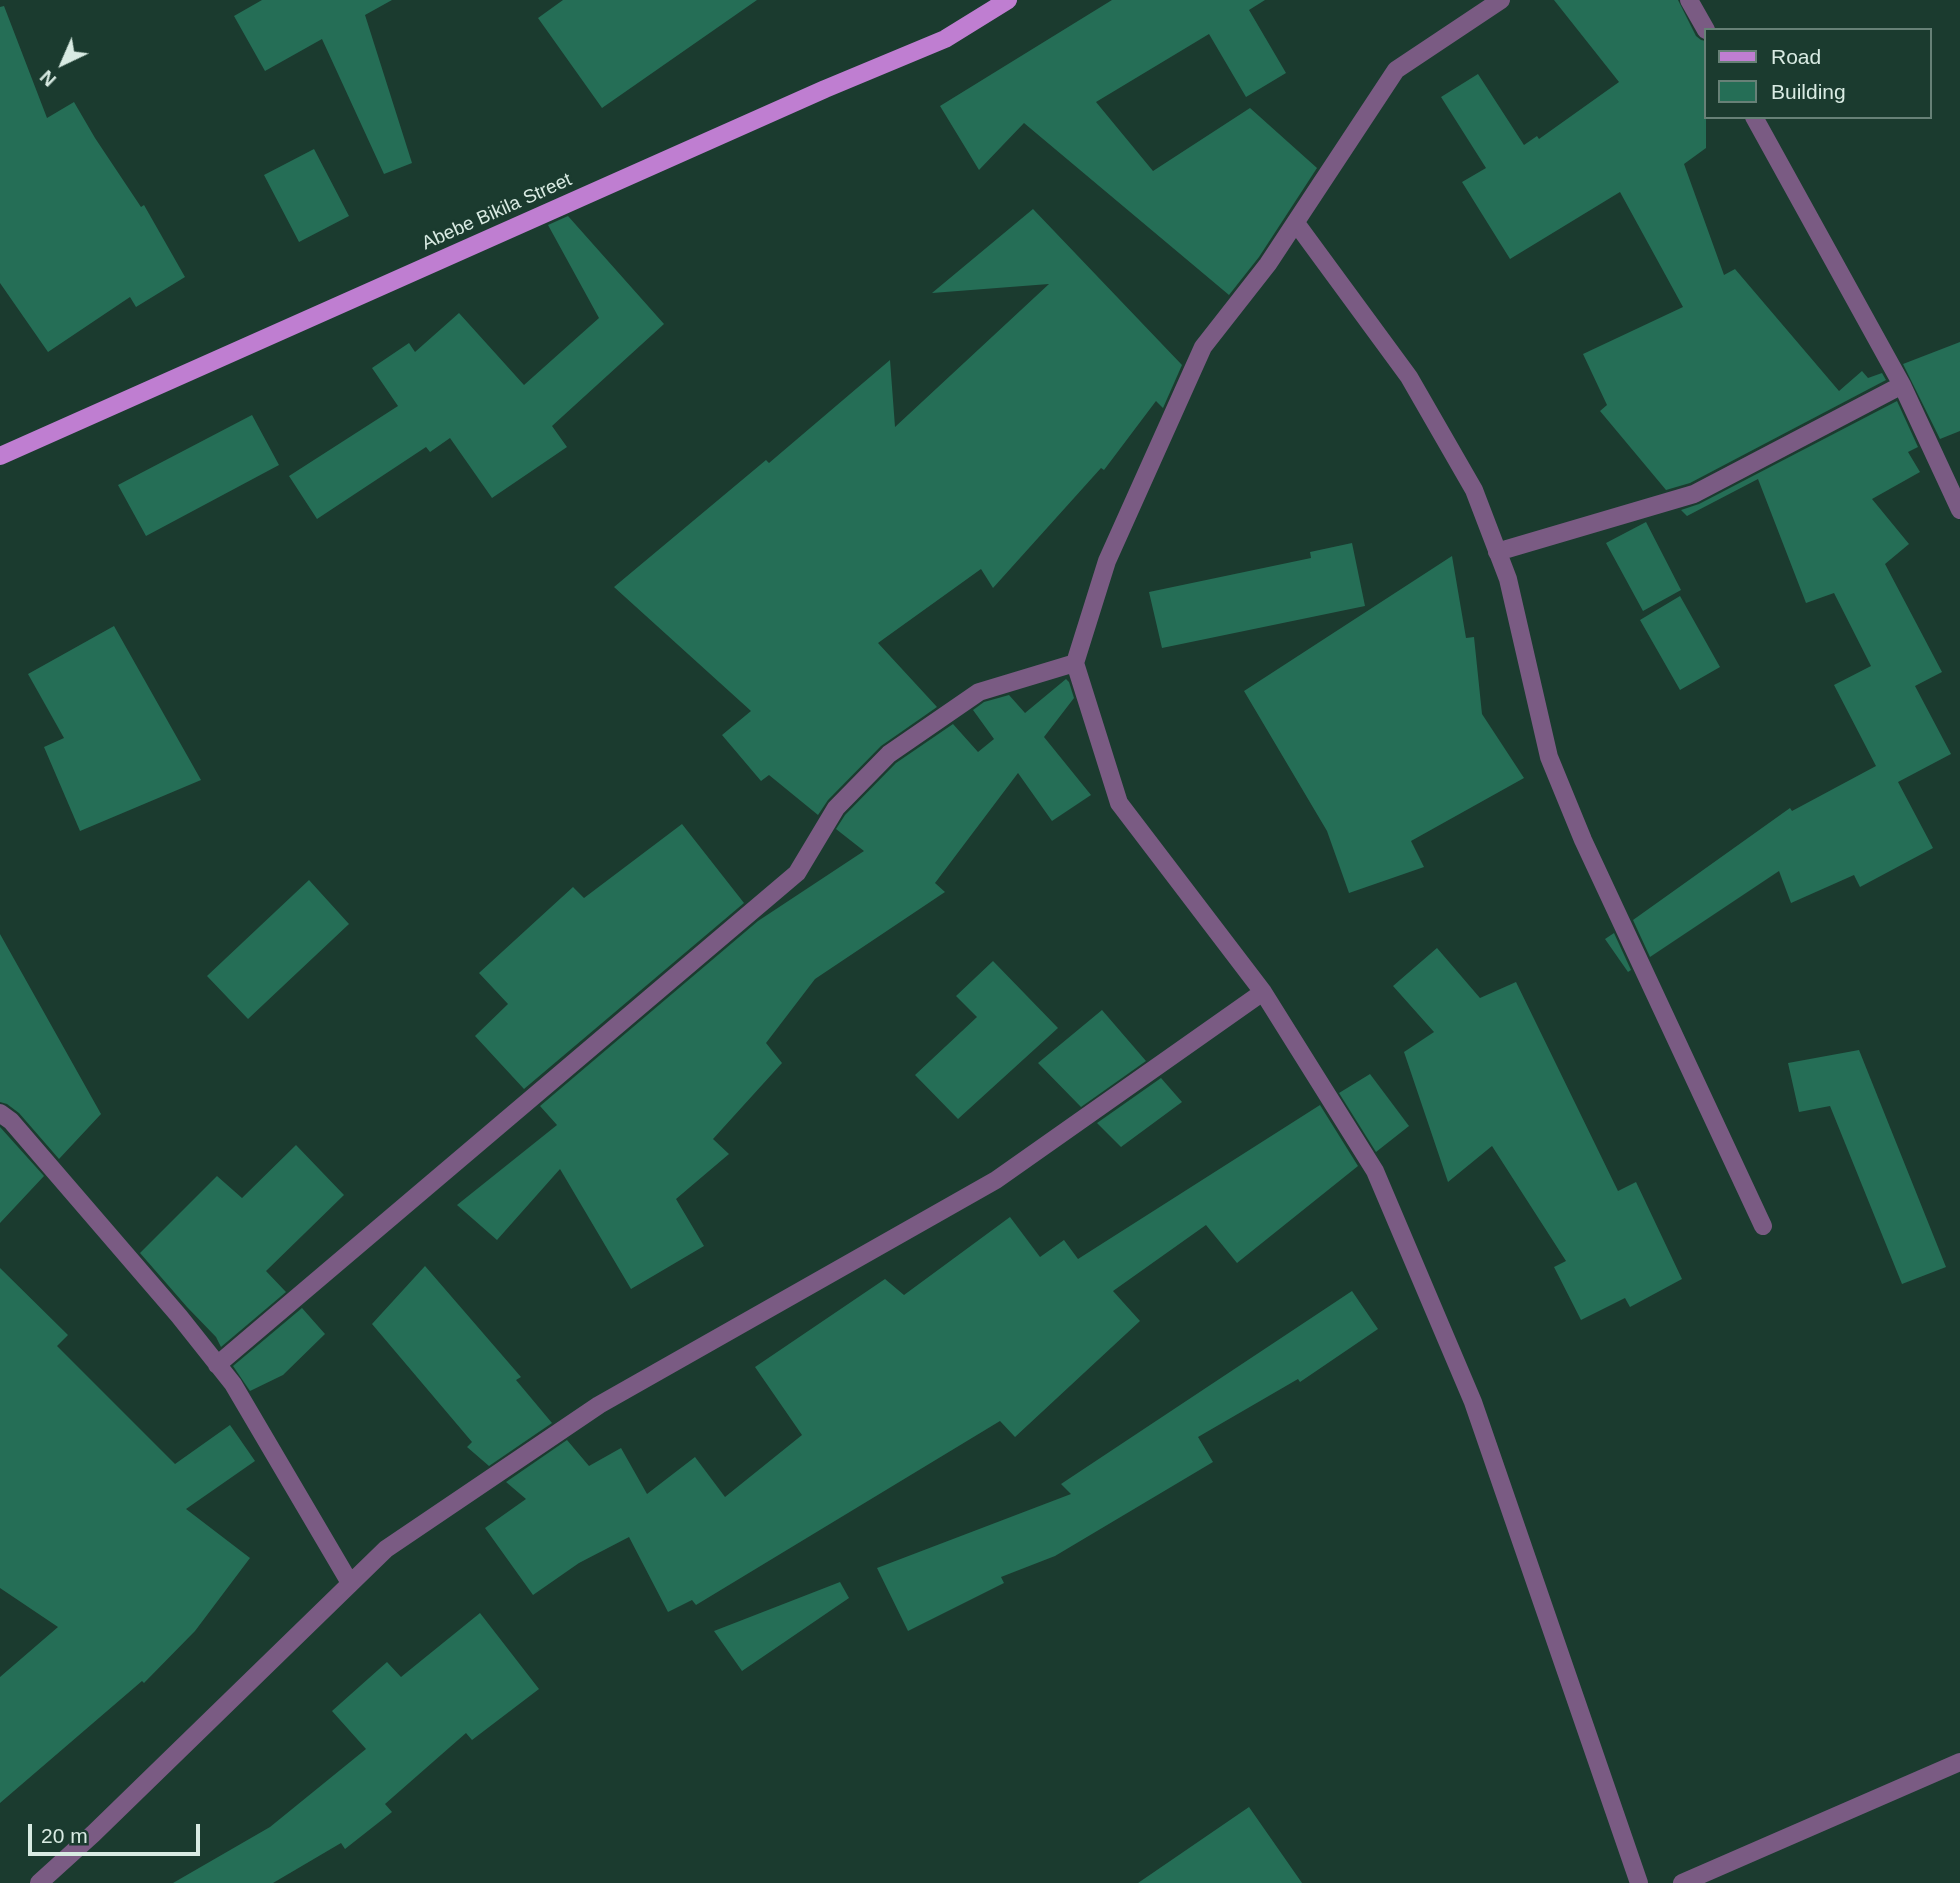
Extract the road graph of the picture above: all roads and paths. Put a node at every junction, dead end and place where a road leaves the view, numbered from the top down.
1 (1008, 0) edge
2 (1501, 0) edge
3 (1689, 0) edge
4 (1705, 28) edge
5 (1755, 119) edge
6 (1296, 223) junction
7 (1902, 385) junction
8 (0, 456) edge
9 (1960, 510) edge
10 (1497, 552) junction
11 (1075, 663) junction
12 (1263, 992) junction
13 (0, 1113) edge
14 (1763, 1226) dead end
15 (217, 1365) junction
16 (350, 1583) junction
17 (1960, 1762) edge
18 (39, 1883) edge
19 (1639, 1883) edge
20 (1682, 1883) edge

1 - 8 main road, Abebe Bikila Street
2 - 6 street
3 - 4 street
5 - 7 street
6 - 10 street
6 - 11 street
7 - 9 street
7 - 10 street
10 - 14 street
11 - 12 street
11 - 15 street
12 - 16 street
12 - 19 street
13 - 15 street
15 - 16 street
16 - 18 street
17 - 20 street

